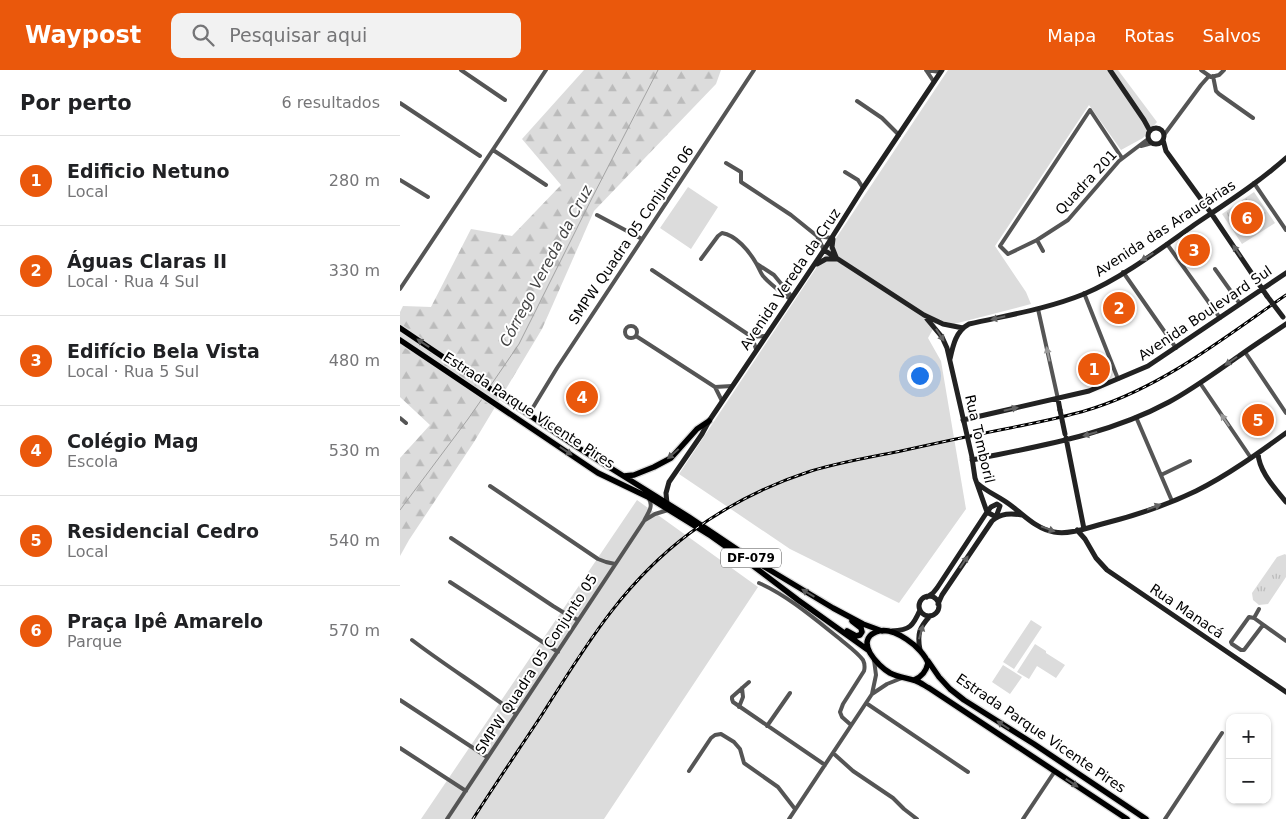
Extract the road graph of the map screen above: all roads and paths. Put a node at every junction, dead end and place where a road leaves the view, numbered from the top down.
1 (461, 70) edge
2 (546, 70) edge
3 (754, 70) edge
4 (926, 70) edge
5 (1110, 70) edge
6 (1224, 70) edge
7 (941, 71) edge
8 (1202, 71) edge
9 (1211, 76) junction
10 (934, 82) junction
11 (1201, 85) junction
12 (505, 100) dead end
13 (857, 101) dead end
14 (400, 104) edge
15 (1253, 118) dead end
16 (1152, 130) junction
17 (898, 135) junction
18 (1162, 135) junction
19 (1153, 142) junction
20 (493, 150) junction
21 (1166, 151) junction
22 (480, 156) dead end
23 (1122, 158) junction
24 (1286, 158) edge
25 (726, 162) dead end
26 (845, 172) dead end
27 (869, 179) junction
28 (400, 180) edge
29 (858, 180) junction
30 (1254, 183) junction
31 (546, 185) dead end
32 (863, 188) junction
33 (428, 197) dead end
34 (1211, 213) junction
35 (597, 215) dead end
36 (843, 220) junction
37 (1286, 230) edge
38 (817, 236) junction
39 (832, 238) junction
40 (642, 239) junction
41 (1037, 240) junction
42 (1167, 244) junction
43 (824, 250) junction
44 (1043, 252) dead end
45 (702, 259) dead end
46 (838, 260) junction
47 (757, 264) junction
48 (1215, 269) dead end
49 (652, 270) dead end
50 (1123, 272) junction
51 (809, 273) junction
52 (1286, 273) edge
53 (400, 289) edge
54 (1262, 289) junction
55 (1084, 293) junction
56 (791, 298) junction
57 (1240, 304) junction
58 (1038, 309) junction
59 (924, 315) junction
60 (1220, 318) junction
61 (1285, 321) edge
62 (400, 328) edge
63 (963, 328) junction
64 (636, 336) junction
65 (765, 336) junction
66 (752, 337) junction
67 (400, 340) edge
68 (1176, 348) junction
69 (756, 349) junction
70 (1245, 352) junction
71 (950, 359) junction
72 (1118, 379) junction
73 (1200, 383) junction
74 (732, 386) junction
75 (715, 387) junction
76 (1058, 399) junction
77 (722, 401) junction
78 (529, 414) junction
79 (1286, 414) edge
80 (1136, 417) junction
81 (400, 418) edge
82 (963, 421) junction
83 (406, 422) dead end
84 (708, 422) junction
85 (1286, 433) edge
86 (1067, 440) junction
87 (1258, 453) junction
88 (972, 459) junction
89 (1250, 459) junction
90 (1190, 461) dead end
91 (1262, 468) junction
92 (1161, 475) junction
93 (624, 476) junction
94 (977, 483) junction
95 (490, 486) dead end
96 (648, 497) junction
97 (1172, 501) junction
98 (1286, 502) edge
99 (668, 507) junction
100 (987, 512) junction
101 (1022, 515) junction
102 (996, 517) junction
103 (644, 521) junction
104 (1087, 528) junction
105 (1077, 530) junction
106 (451, 538) dead end
107 (1085, 539) junction
108 (615, 564) junction
109 (450, 582) dead end
110 (759, 584) dead end
111 (927, 597) junction
112 (938, 604) junction
113 (833, 608) junction
114 (1259, 609) dead end
115 (920, 610) junction
116 (820, 615) junction
117 (930, 616) junction
118 (1254, 618) junction
119 (578, 620) junction
120 (1263, 625) junction
121 (882, 631) junction
122 (890, 632) junction
123 (412, 640) dead end
124 (1286, 641) edge
125 (868, 650) junction
126 (920, 650) junction
127 (558, 652) junction
128 (874, 660) junction
129 (928, 661) junction
130 (902, 678) junction
131 (914, 680) junction
132 (749, 682) dead end
133 (742, 688) junction
134 (1286, 692) edge
135 (790, 693) dead end
136 (872, 694) junction
137 (400, 700) edge
138 (866, 703) junction
139 (739, 707) junction
140 (516, 714) junction
141 (851, 725) junction
142 (767, 726) junction
143 (1222, 733) dead end
144 (400, 748) edge
145 (833, 753) junction
146 (487, 757) junction
147 (825, 765) junction
148 (689, 771) dead end
149 (1055, 771) junction
150 (968, 772) dead end
151 (466, 790) junction
152 (795, 809) junction
153 (446, 819) edge
154 (790, 819) edge
155 (917, 819) edge
156 (1023, 819) edge
157 (1127, 819) edge
158 (1146, 819) edge
159 (1165, 819) edge

1 - 12 street
2 - 20 street
3 - 40 street, SMPW Quadra 05 Conjunto 06
4 - 7 street
4 - 10 street
5 - 16 street
6 - 9 street
7 - 10 street, Avenida Vereda da Cruz
8 - 9 street
8 - 11 street
9 - 11 street
9 - 15 street
10 - 17 street, Avenida Vereda da Cruz
11 - 18 street
13 - 17 street
14 - 22 street
16 - 18 street
16 - 19 street
17 - 27 street, Avenida Vereda da Cruz
18 - 19 street
18 - 21 street
19 - 21 street
19 - 23 street, Quadra 201
20 - 31 street
20 - 53 street
21 - 34 street
23 - 41 street, Quadra 201
23 - 41 street, Quadra 201
24 - 30 street, Avenida das Araucárias
25 - 38 street
26 - 29 street
27 - 29 street
27 - 32 street, Avenida Vereda da Cruz
28 - 33 street
29 - 32 street
30 - 34 street, Avenida das Araucárias
30 - 37 street
32 - 36 street, Avenida Vereda da Cruz
34 - 42 street, Avenida das Araucárias
54 -> 34 street
35 - 40 street
36 - 39 street, Avenida Vereda da Cruz
36 - 46 street
38 - 39 street
38 - 43 street
39 - 43 street, Avenida Vereda da Cruz
40 - 78 street, SMPW Quadra 05 Conjunto 06
41 - 44 street
42 -> 50 street, Avenida das Araucárias
42 - 60 street
43 - 46 street, Rua Tomboril
43 - 51 street, Avenida Vereda da Cruz
45 - 47 street
46 - 51 street
46 - 59 street, Rua Tomboril
47 - 56 street
47 - 56 street
48 - 57 street
49 - 66 street
50 - 55 street, Avenida das Araucárias
50 - 68 street
51 - 56 street, Avenida Vereda da Cruz
52 - 54 street, Avenida Boulevard Sul
54 - 57 street, Avenida Boulevard Sul
54 - 61 street, bridge
55 - 58 street, Avenida das Araucárias
55 - 72 street
56 - 65 street, Avenida Vereda da Cruz
57 - 60 street, Avenida Boulevard Sul
58 -> 63 street, Avenida das Araucárias
76 -> 58 street
59 - 63 street, Rua Tomboril
59 -> 71 street, Rua Tomboril
60 - 68 street, Avenida Boulevard Sul
61 - 70 street
78 -> 62 main road, Estrada Parque Vicente Pires / DF-079
63 - 71 street
64 - 64 street
64 - 75 street
65 - 66 street
65 - 69 street, Avenida Vereda da Cruz
66 - 69 street
67 -> 96 main road, Estrada Parque Vicente Pires / DF-079
68 - 72 street, Avenida Boulevard Sul
69 - 74 street, Avenida Vereda da Cruz
70 -> 73 street
70 - 79 street
71 - 82 street, Rua Tomboril
72 - 76 street, Avenida Boulevard Sul
73 - 80 street
89 -> 73 street
74 - 75 street
74 - 77 street, Avenida Vereda da Cruz
75 - 77 street
82 -> 76 street, Avenida Boulevard Sul
76 - 86 street, bridge
77 - 84 street, Avenida Vereda da Cruz
78 - 93 main road, Estrada Parque Vicente Pires / DF-079
80 -> 86 street
80 - 92 street
81 - 83 street
82 - 88 street, Rua Tomboril, bridge
84 -> 93 main road
84 - 99 street, Avenida Vereda da Cruz
85 - 87 street
86 - 88 street
86 - 104 street
87 - 89 street
87 - 91 street
88 - 94 street, Rua Tomboril
89 - 91 street
89 - 97 street
90 - 92 street
91 - 98 street
92 - 97 street
93 - 99 main road, Estrada Parque Vicente Pires / DF-079
94 - 100 street, Rua Tomboril
94 - 101 street
95 - 108 street
96 - 99 main road, Estrada Parque Vicente Pires / DF-079
96 - 103 street, SMPW Quadra 05 Conjunto 05
104 -> 97 street
99 - 103 street
113 -> 99 main road, Estrada Parque Vicente Pires / DF-079
99 - 116 main road, Estrada Parque Vicente Pires / DF-079
100 - 102 street
100 - 102 street
100 - 111 street
101 - 102 street
101 -> 105 street
112 -> 102 street
103 - 108 street, SMPW Quadra 05 Conjunto 05
104 - 105 street
104 - 107 street
105 - 107 street, Rua Manacá
106 - 119 street
107 - 134 street, Rua Manacá
108 - 119 street, SMPW Quadra 05 Conjunto 05
109 - 127 street
110 - 141 street
111 - 112 street
111 - 115 street
112 - 117 street
113 - 116 main road
113 - 121 main road, Estrada Parque Vicente Pires / DF-079
114 - 118 street
115 - 117 street
115 - 122 street
116 - 125 main road, Estrada Parque Vicente Pires / DF-079
126 -> 117 street
118 - 120 street
118 - 120 street
119 - 127 street, SMPW Quadra 05 Conjunto 05
120 - 124 street
121 - 122 main road, DF-079
121 - 125 main road
122 - 126 main road, DF-079
123 - 140 street
125 - 128 main road, DF-079
126 - 129 main road, DF-079
127 - 140 street, SMPW Quadra 05 Conjunto 05
128 - 130 main road, DF-079
128 - 136 street
129 - 131 main road
158 -> 129 main road, Estrada Parque Vicente Pires / DF-079
130 - 131 main road, DF-079
130 - 136 street
131 - 149 main road, Estrada Parque Vicente Pires / DF-079
132 - 133 street
133 - 139 street
133 - 139 street
135 - 142 street
136 - 138 street
137 - 146 street
138 - 141 street
138 - 150 street
139 - 142 street
140 - 146 street, SMPW Quadra 05 Conjunto 05
141 - 145 street
142 - 147 street
143 - 159 street
144 - 151 street
145 - 147 street
145 - 155 street
146 - 151 street, SMPW Quadra 05 Conjunto 05
147 - 152 street
148 - 152 street
149 - 156 street
149 -> 157 main road, Estrada Parque Vicente Pires / DF-079
151 - 153 street, SMPW Quadra 05 Conjunto 05
152 - 154 street

